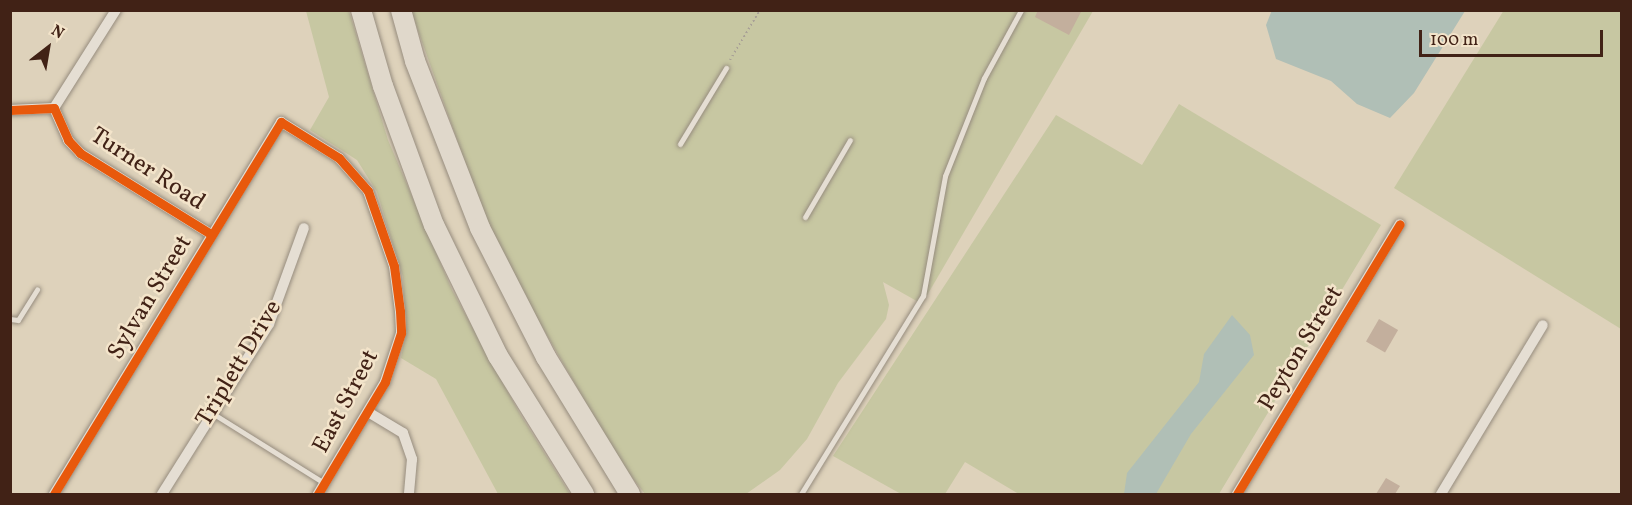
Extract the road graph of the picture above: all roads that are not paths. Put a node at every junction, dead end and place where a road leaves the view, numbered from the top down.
1 (116, 10) edge
2 (361, 10) edge
3 (401, 10) edge
4 (1021, 10) edge
5 (726, 68) road end
6 (54, 108) junction
7 (10, 110) edge
8 (281, 122) joint
9 (850, 140) dead end
10 (680, 144) dead end
11 (805, 218) dead end
12 (1400, 224) dead end
13 (304, 228) dead end
14 (212, 235) junction
15 (37, 289) dead end
16 (10, 319) edge
17 (1543, 325) dead end
18 (211, 412) junction
19 (368, 412) junction
20 (325, 483) junction
21 (54, 495) edge
22 (162, 495) edge
23 (318, 495) edge
24 (409, 495) edge
25 (584, 495) edge
26 (630, 495) edge
27 (801, 495) edge
28 (1237, 495) edge
29 (1441, 495) edge

1 - 6 street
2 - 25 highway
3 - 26 highway
4 - 27 lane
5 - 10 lane
6 - 7 street
6 - 14 street, Turner Road
8 - 14 street, Sylvan Street
8 - 19 street, East Street
9 - 11 lane
12 - 28 street, Peyton Street
13 - 18 street, Triplett Drive
14 - 21 street, Sylvan Street
15 - 16 lane
17 - 29 street
18 - 20 lane
18 - 22 street, Triplett Drive
19 - 20 street, East Street
19 - 24 street
20 - 23 street, East Street

